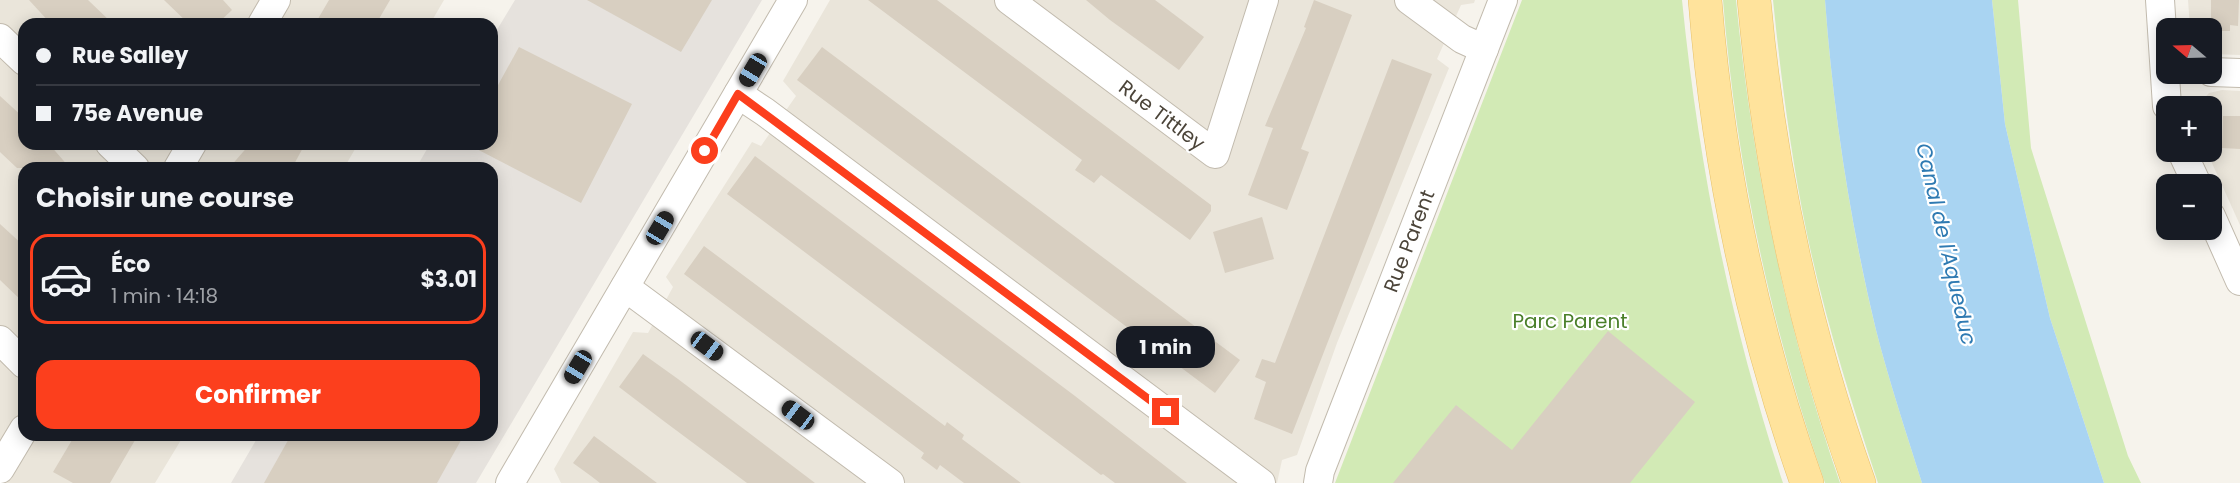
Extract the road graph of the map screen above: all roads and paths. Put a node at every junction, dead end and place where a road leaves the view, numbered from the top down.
1 (276, 0) edge
2 (793, 0) edge
3 (1009, 0) edge
4 (1264, 0) edge
5 (1409, 0) edge
6 (1503, 0) edge
7 (1705, 0) edge
8 (1754, 0) edge
9 (2160, 0) edge
10 (266, 18) edge
11 (2161, 18) edge
12 (0, 38) edge
13 (1484, 49) junction
14 (18, 55) edge
15 (2222, 72) edge
16 (2240, 73) edge
17 (738, 94) junction
18 (116, 150) edge
19 (129, 162) edge
20 (2222, 240) edge
21 (2240, 281) edge
22 (625, 287) junction
23 (0, 340) edge
24 (18, 358) edge
25 (18, 439) edge
26 (0, 469) edge
27 (511, 482) edge
28 (890, 483) edge
29 (1261, 483) edge
30 (1318, 483) edge
31 (1807, 483) edge
32 (1859, 483) edge

1 - 10 street
2 - 17 street
3 - 4 street, Rue Tittley
5 - 13 street
6 - 13 street, Rue Parent
7 - 31 main road
8 - 32 main road
9 - 11 street
12 - 14 street
13 - 30 street, Rue Parent
15 - 16 street
17 - 22 street
17 - 29 street
18 - 19 street
20 - 21 street
22 - 27 street
22 - 28 street
23 - 24 street
25 - 26 street

